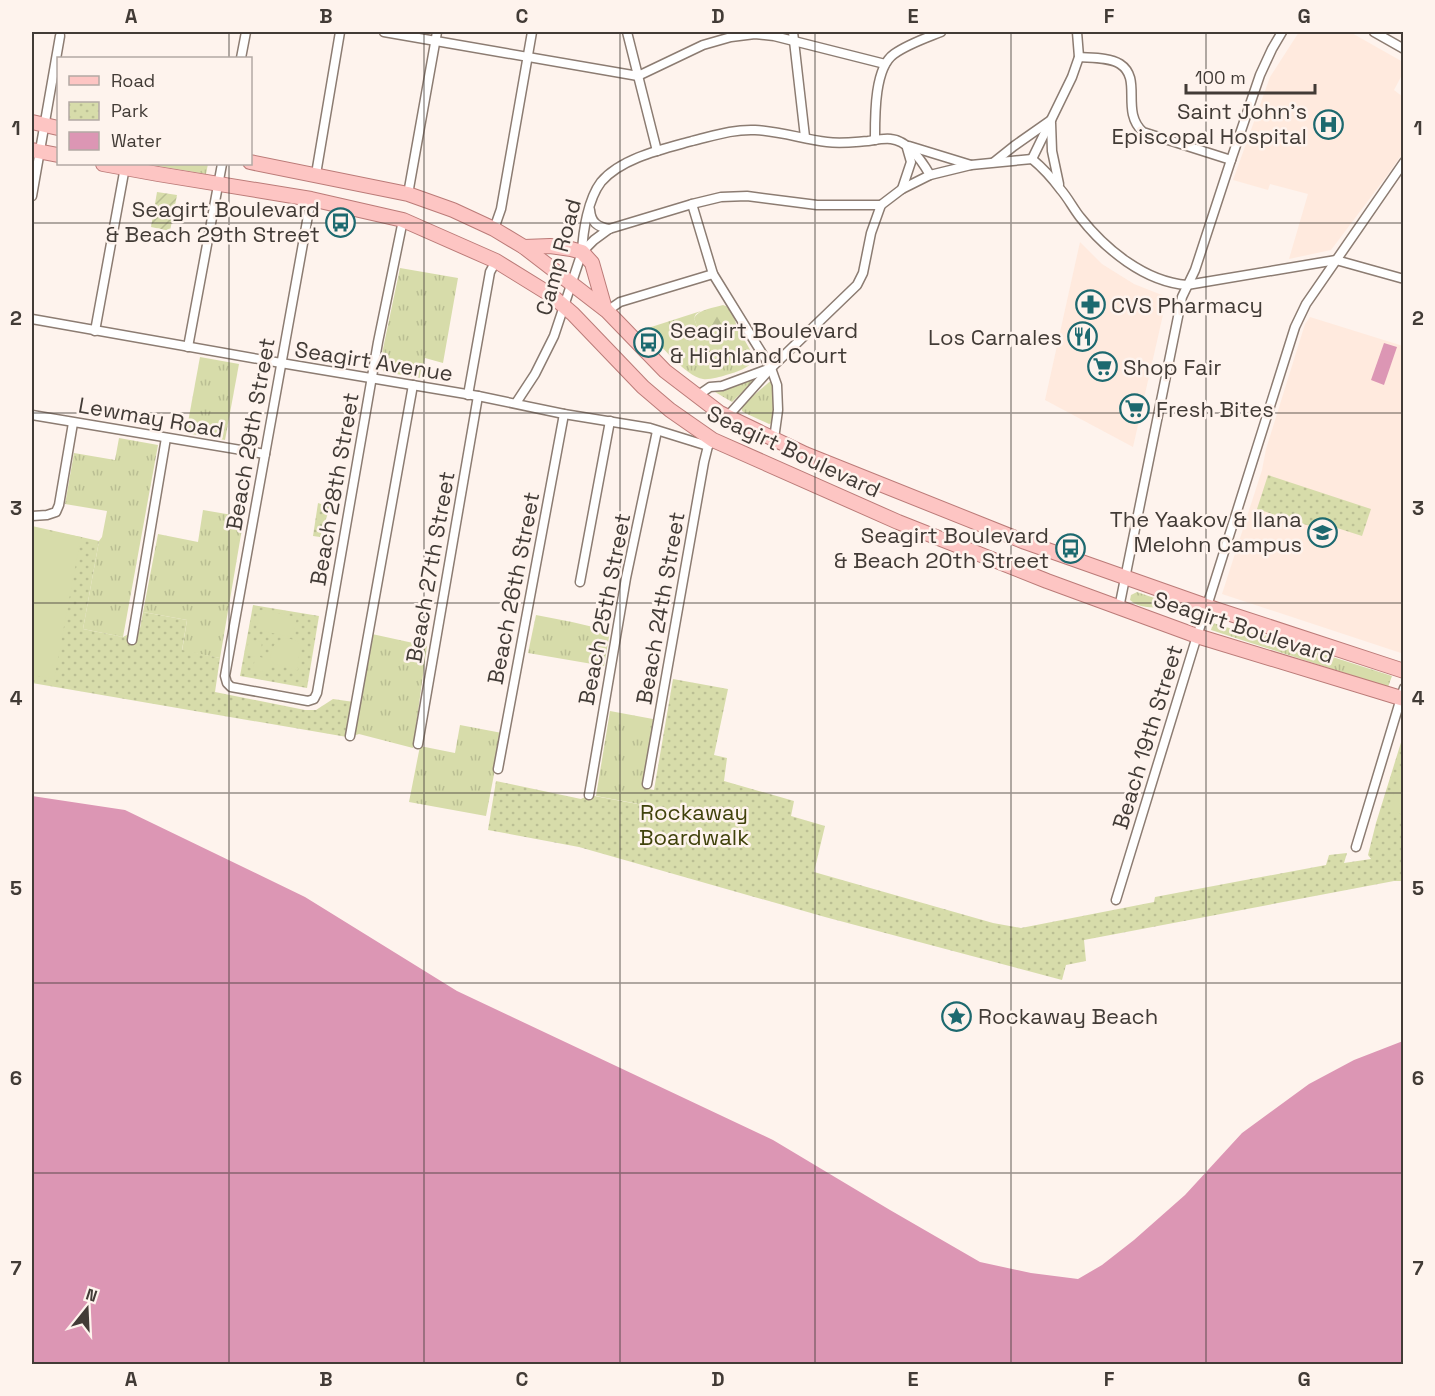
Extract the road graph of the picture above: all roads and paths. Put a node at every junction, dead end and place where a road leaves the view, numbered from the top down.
1 (246, 32) edge
2 (340, 32) edge
3 (384, 32) edge
4 (532, 32) edge
5 (627, 32) edge
6 (793, 32) edge
7 (941, 32) edge
8 (1079, 32) edge
9 (1282, 32) edge
10 (1374, 32) edge
11 (60, 36) dead end
12 (436, 36) edge
13 (794, 42) junction
14 (1404, 49) edge
15 (241, 57) edge
16 (528, 57) junction
17 (1078, 57) junction
18 (885, 64) junction
19 (638, 76) junction
20 (1051, 120) junction
21 (38, 124) edge
22 (57, 128) edge
23 (805, 137) junction
24 (874, 140) junction
25 (905, 145) junction
26 (35, 151) edge
27 (657, 151) junction
28 (57, 155) edge
29 (1032, 159) junction
30 (1231, 160) junction
31 (252, 162) edge
32 (994, 162) junction
33 (1404, 162) edge
34 (110, 165) edge
35 (222, 165) edge
36 (971, 165) junction
37 (125, 167) junction
38 (316, 174) junction
39 (930, 175) junction
40 (217, 184) junction
41 (902, 189) junction
42 (1061, 190) junction
43 (408, 194) junction
44 (32, 196) edge
45 (311, 199) junction
46 (692, 204) junction
47 (881, 205) junction
48 (590, 206) junction
49 (403, 220) junction
50 (494, 229) junction
51 (609, 229) junction
52 (524, 247) junction
53 (582, 252) junction
54 (1336, 260) junction
55 (496, 261) junction
56 (713, 274) junction
57 (1404, 279) edge
58 (573, 283) junction
59 (1187, 285) junction
60 (565, 306) junction
61 (606, 310) junction
62 (32, 319) edge
63 (95, 331) junction
64 (188, 347) junction
65 (281, 363) junction
66 (771, 368) junction
67 (372, 378) junction
68 (413, 386) junction
69 (468, 394) junction
70 (478, 396) junction
71 (697, 396) junction
72 (516, 403) junction
73 (564, 414) junction
74 (32, 415) edge
75 (728, 416) junction
76 (610, 421) junction
77 (73, 423) junction
78 (657, 431) junction
79 (166, 438) junction
80 (774, 439) junction
81 (711, 443) junction
82 (265, 454) junction
83 (32, 516) edge
84 (1124, 577) junction
85 (580, 582) dead end
86 (1207, 606) junction
87 (1119, 608) junction
88 (1197, 636) junction
89 (132, 640) dead end
90 (1404, 671) edge
91 (225, 676) joint
92 (1403, 695) edge
93 (350, 736) dead end
94 (418, 744) dead end
95 (498, 769) dead end
96 (647, 784) dead end
97 (589, 795) dead end
98 (1356, 847) dead end
99 (1116, 900) dead end

1 - 15 street
2 - 38 street
3 - 12 street
4 - 16 street
5 - 19 street
6 - 13 street
7 - 18 street
8 - 17 street
9 - 30 street
10 - 14 street
11 - 21 street
12 - 16 street
12 - 43 street
13 - 18 street
13 - 19 street
13 - 23 street
16 - 19 street
16 - 50 street
17 - 20 street
17 - 30 street
18 - 24 street
19 - 27 street
20 - 29 street
20 - 32 street
20 - 42 street
21 - 22 main road
21 - 26 street
23 - 24 street, Camp Road
23 - 27 street, Camp Road
24 - 25 street, Camp Road
25 - 36 street, Camp Road
25 - 39 street
25 - 41 street
26 - 28 main road
26 - 44 street
27 - 48 street, Camp Road
29 - 32 street
29 - 42 street
30 - 59 street
31 - 38 main road, Seagirt Boulevard
32 - 36 street
33 - 54 street, Beach 19th Street
34 - 37 main road, Seagirt Boulevard
35 - 40 street
36 - 39 street
37 - 40 main road, Seagirt Boulevard
37 - 63 street
38 - 43 main road, Seagirt Boulevard
39 - 41 street
40 - 45 main road, Seagirt Boulevard
40 - 64 street
41 - 47 street
42 - 59 street
43 - 50 main road, Seagirt Boulevard
45 - 49 main road, Seagirt Boulevard
45 - 65 street, Beach 29th Street
46 - 47 street
46 - 51 street
46 - 56 street
47 - 66 street
48 - 51 street
48 - 53 street, Camp Road
49 - 55 main road, Seagirt Boulevard
49 - 67 street, Beach 28th Street
50 - 52 main road, Seagirt Boulevard
51 - 53 street
52 - 53 main road
52 - 58 main road, Seagirt Boulevard
53 - 58 street, Camp Road
53 - 61 main road
54 - 57 street
54 - 59 street
54 - 86 street, Beach 19th Street
55 - 60 main road, Seagirt Boulevard
55 - 69 street
56 - 61 street
56 - 66 street
58 - 60 street, Camp Road
58 - 61 main road, Seagirt Boulevard
59 - 84 street
60 - 72 street, Camp Road
60 - 81 main road, Seagirt Boulevard
61 - 71 main road, Seagirt Boulevard
62 - 63 street, Seagirt Avenue
63 - 64 street, Seagirt Avenue
64 - 65 street, Seagirt Avenue
65 - 67 street, Seagirt Avenue
65 - 82 street, Beach 29th Street
66 - 71 street
66 - 75 street
66 - 80 street
67 - 68 street, Seagirt Avenue
67 - 91 street, Beach 28th Street
68 - 69 street, Seagirt Avenue
68 - 93 street
69 - 70 street, Seagirt Avenue
70 - 72 street, Seagirt Avenue
70 - 94 street, Beach 27th Street
71 - 75 main road, Seagirt Boulevard
72 - 73 street, Seagirt Avenue
73 - 76 street, Seagirt Avenue
73 - 95 street, Beach 26th Street
74 - 77 street, Lewmay Road
75 - 80 main road, Seagirt Boulevard
76 - 78 street, Seagirt Avenue
76 - 85 street
77 - 79 street, Lewmay Road
77 - 83 street
78 - 81 street, Seagirt Avenue
78 - 97 street, Beach 25th Street
79 - 82 street, Lewmay Road
79 - 89 street
80 - 84 main road, Seagirt Boulevard
81 - 87 main road, Seagirt Boulevard
81 - 96 street, Beach 24th Street
82 - 91 street, Beach 29th Street
84 - 86 main road, Seagirt Boulevard
84 - 87 street
86 - 88 street, Beach 19th Street
86 - 90 main road, Seagirt Boulevard
87 - 88 main road, Seagirt Boulevard
88 - 92 main road, Seagirt Boulevard
88 - 99 street, Beach 19th Street
92 - 98 street

